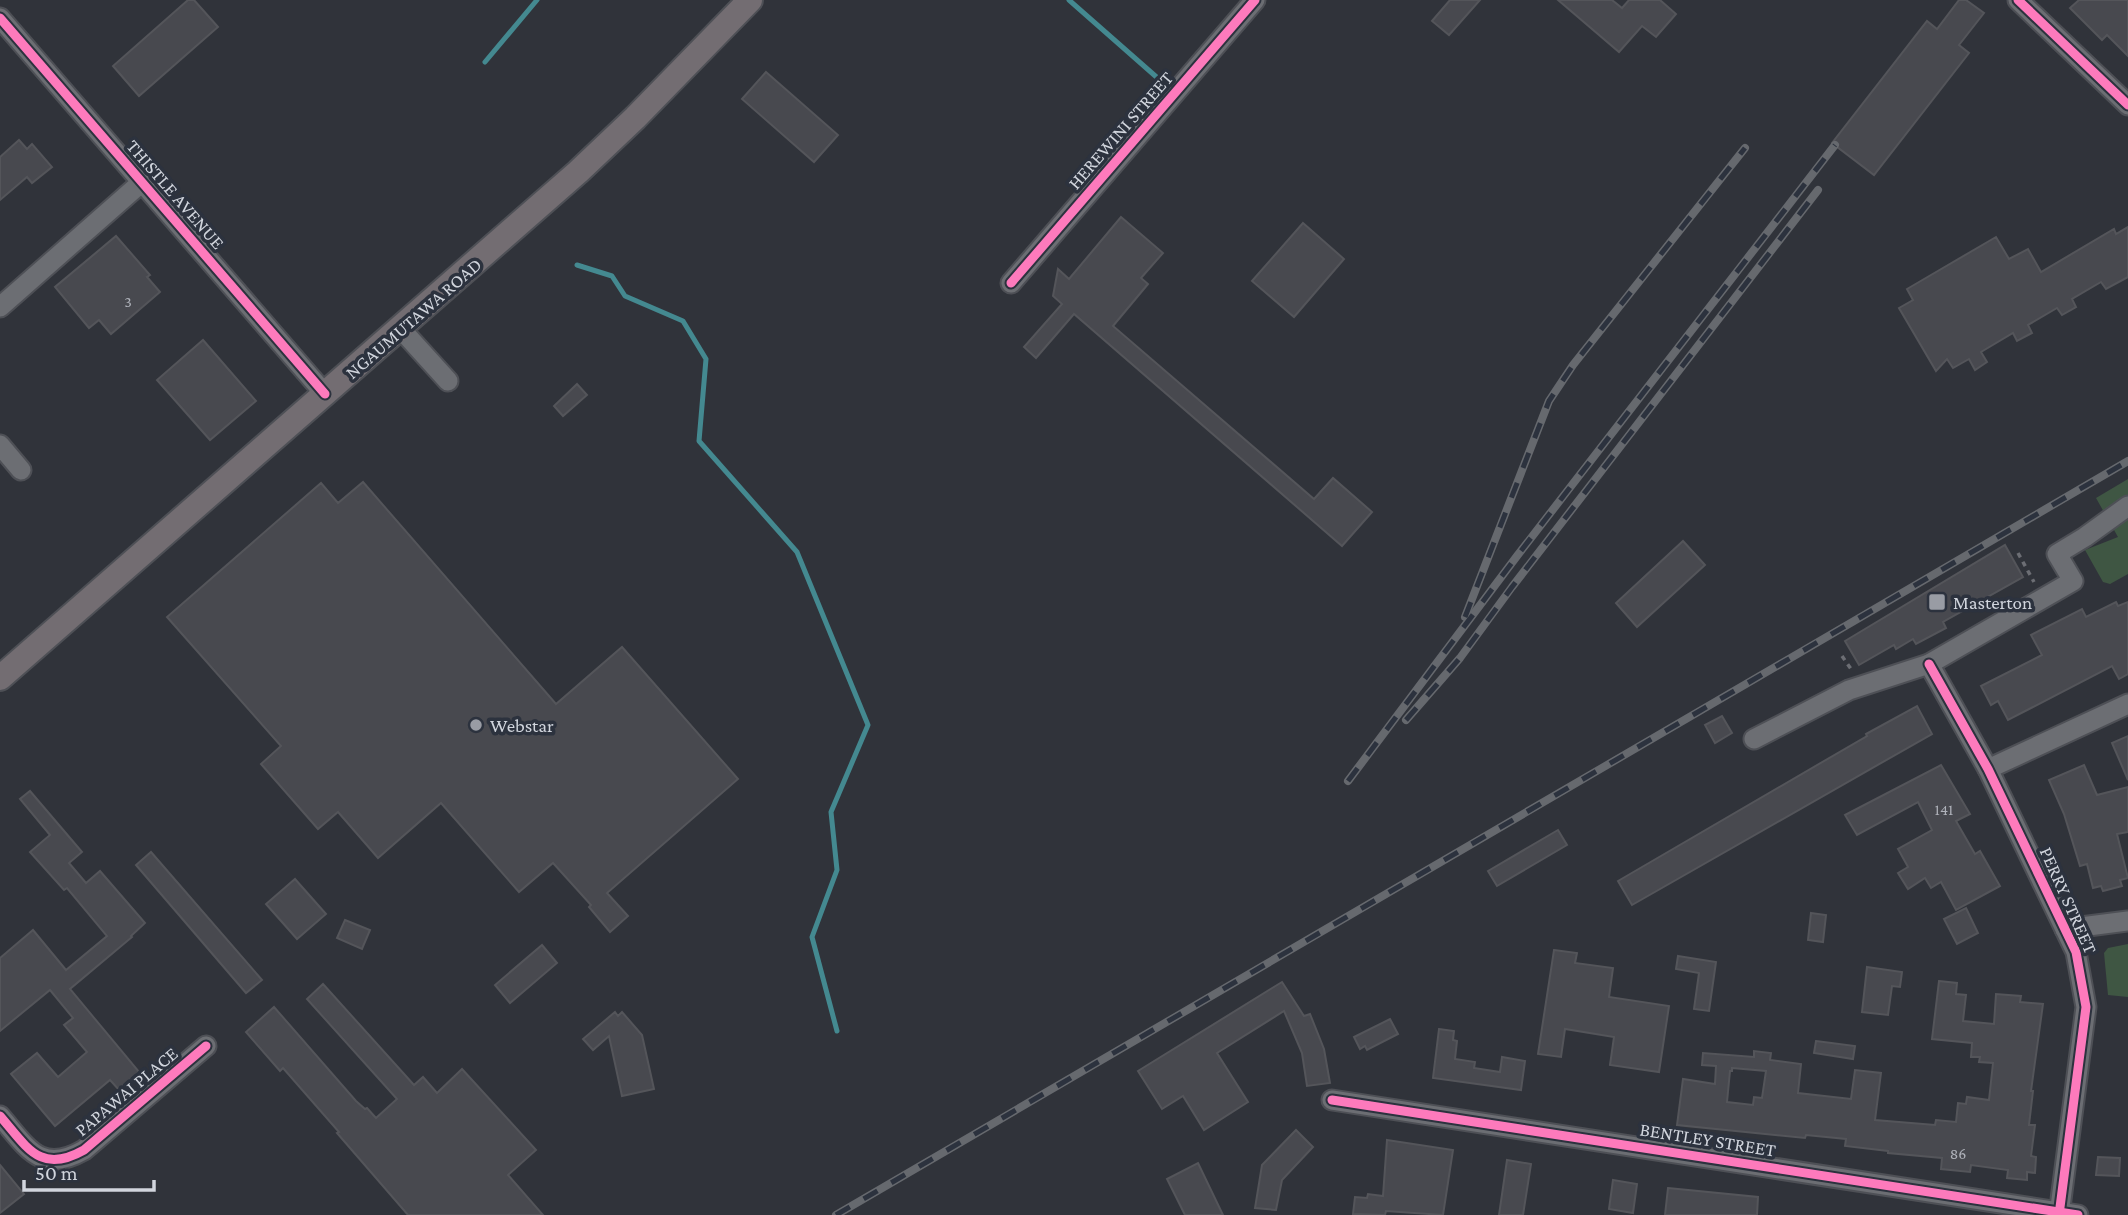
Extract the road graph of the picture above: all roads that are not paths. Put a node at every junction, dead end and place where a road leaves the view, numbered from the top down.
1 (750, 0) edge
2 (1255, 0) edge
3 (2018, 0) edge
4 (0, 18) edge
5 (2128, 105) edge
6 (142, 182) junction
7 (1011, 283) dead end
8 (0, 307) edge
9 (400, 328) junction
10 (448, 381) dead end
11 (325, 394) junction
12 (0, 445) edge
13 (21, 470) dead end
14 (2128, 506) edge
15 (1929, 664) junction
16 (0, 678) edge
17 (2128, 704) edge
18 (1754, 739) dead end
19 (1988, 769) junction
20 (2128, 921) edge
21 (2065, 929) junction
22 (206, 1046) dead end
23 (1332, 1100) dead end
24 (0, 1116) edge
25 (2066, 1214) edge

1 - 9 main road, NGAUMUTAWA ROAD
2 - 7 street, HEREWINI STREET
3 - 5 street
4 - 6 street, THISTLE AVENUE
6 - 8 street
6 - 11 street, THISTLE AVENUE
9 - 10 street
9 - 11 main road, NGAUMUTAWA ROAD
11 - 16 main road, NGAUMUTAWA ROAD
12 - 13 street
14 - 15 street
15 - 18 street
15 - 19 street, PERRY STREET
17 - 19 street
19 - 21 street, PERRY STREET
20 - 21 street
21 - 25 street, PERRY STREET
22 - 24 street, PAPAWAI PLACE
23 - 25 street, BENTLEY STREET

